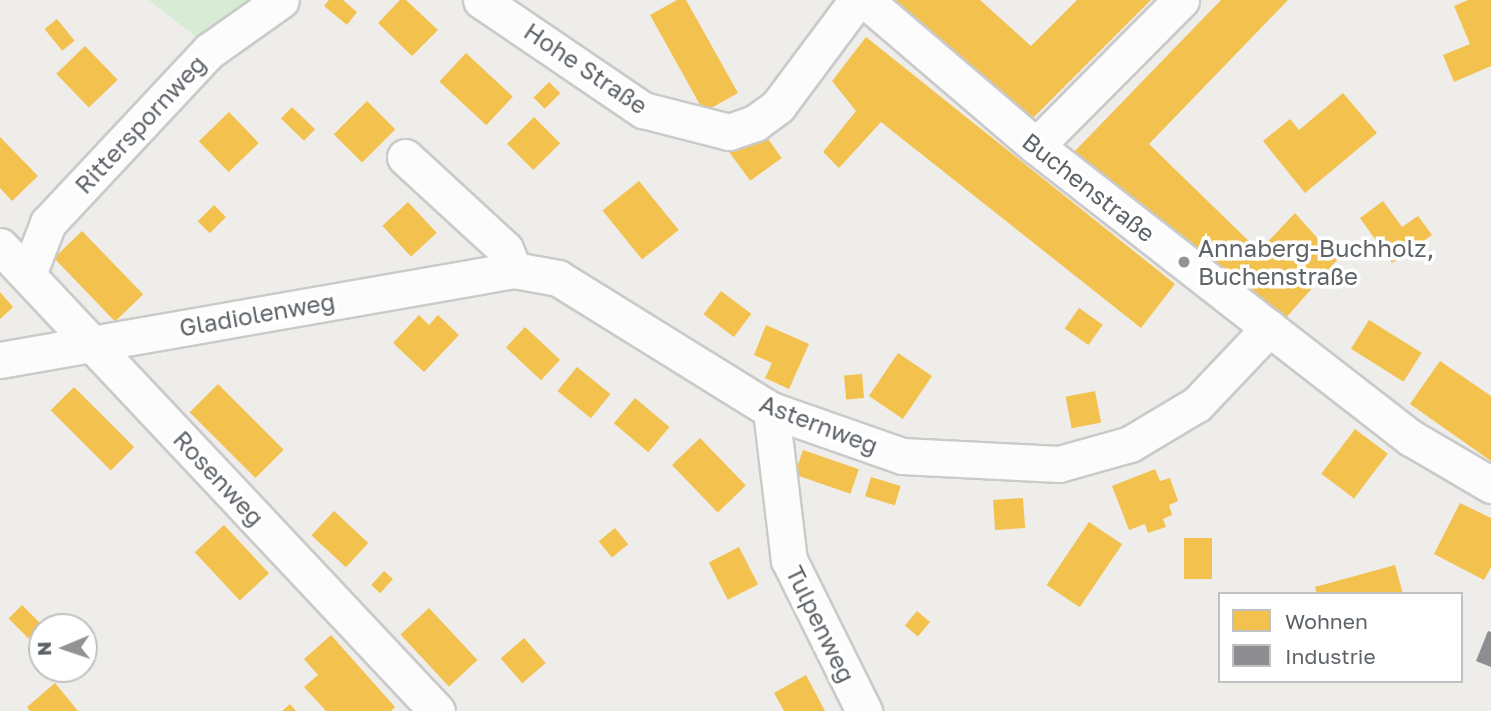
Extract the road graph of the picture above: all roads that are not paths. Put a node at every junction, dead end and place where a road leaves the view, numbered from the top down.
1 (281, 0) edge
2 (857, 0) edge
3 (865, 0) edge
4 (1181, 0) edge
5 (493, 8) edge
6 (1036, 146) junction
7 (405, 157) dead end
8 (0, 246) edge
9 (514, 270) junction
10 (29, 272) junction
11 (1269, 328) junction
12 (93, 342) junction
13 (0, 360) edge
14 (771, 410) junction
15 (1491, 485) edge
16 (437, 711) edge
17 (864, 711) edge

1 - 10 street, Ritterspornweg
2 - 5 street, Hohe Straße
3 - 6 street, Buchenstraße
4 - 6 street
6 - 11 street, Buchenstraße
7 - 9 street
8 - 10 street, Rosenweg
9 - 12 street, Gladiolenweg
9 - 14 street, Asternweg
10 - 12 street, Rosenweg
11 - 14 street, Asternweg
11 - 15 street, Buchenstraße
12 - 13 street, Gladiolenweg
12 - 16 street, Rosenweg
14 - 17 street, Tulpenweg

